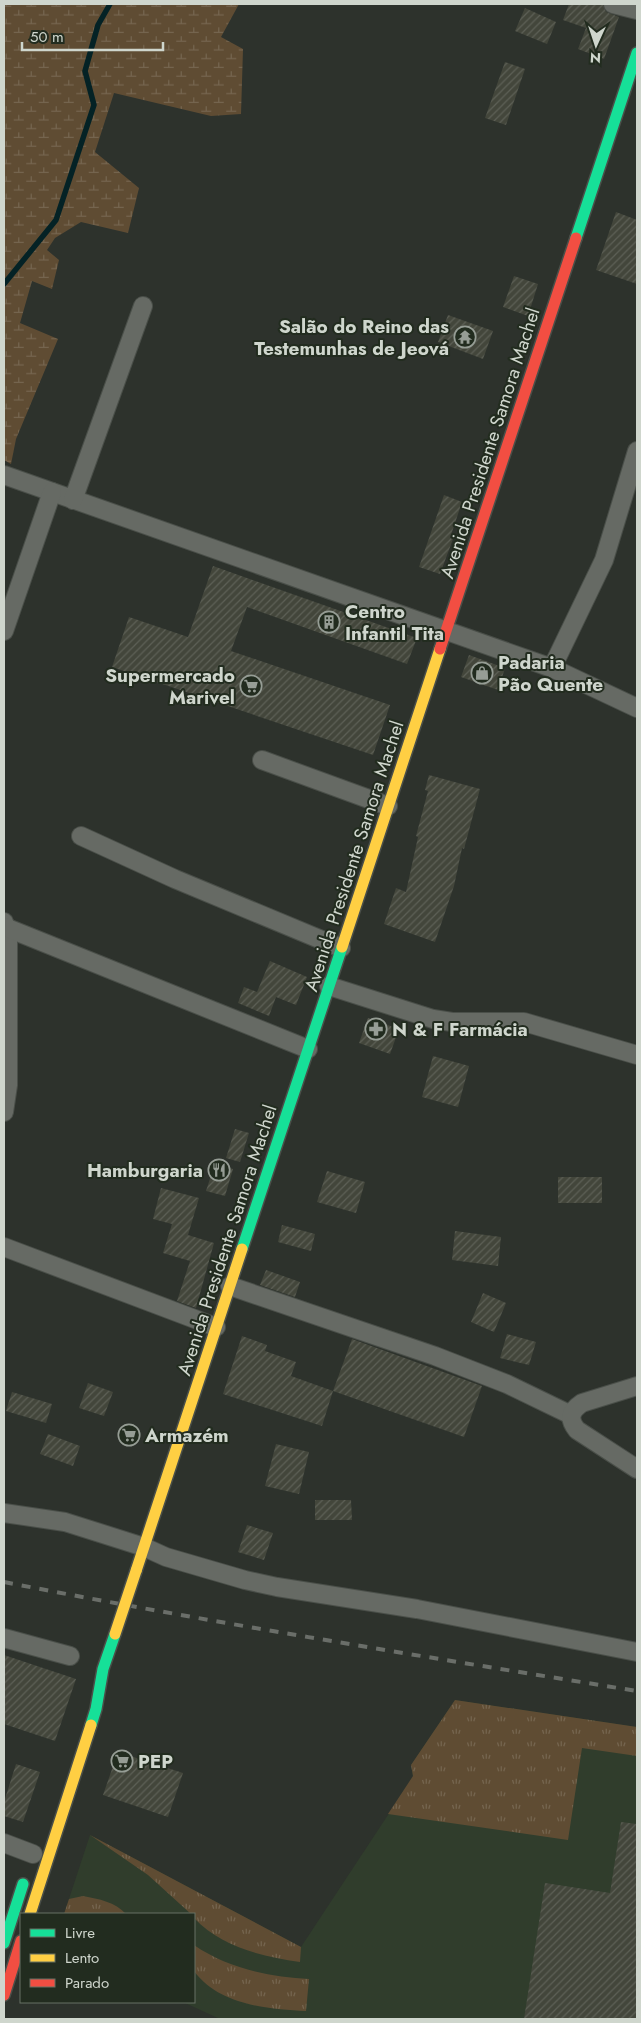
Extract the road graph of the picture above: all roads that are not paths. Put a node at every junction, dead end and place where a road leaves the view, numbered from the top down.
1 (613, 4) edge
2 (637, 10) edge
3 (637, 53) edge
4 (143, 306) dead end
5 (637, 451) edge
6 (4, 475) edge
7 (52, 492) junction
8 (72, 500) junction
9 (447, 630) junction
10 (4, 631) edge
11 (552, 668) junction
12 (637, 708) edge
13 (262, 760) dead end
14 (388, 806) junction
15 (81, 836) dead end
16 (5, 924) edge
17 (341, 948) junction
18 (329, 986) junction
19 (308, 1049) junction
20 (637, 1055) edge
21 (4, 1112) edge
22 (4, 1247) edge
23 (230, 1286) junction
24 (216, 1327) junction
25 (637, 1386) edge
26 (571, 1415) junction
27 (637, 1469) edge
28 (4, 1513) edge
29 (144, 1547) junction
30 (4, 1638) edge
31 (637, 1652) edge
32 (70, 1656) dead end
33 (103, 1670) junction
34 (84, 1704) dead end
35 (4, 1843) edge
36 (31, 1860) joint
37 (30, 1913) edge
38 (4, 1943) edge
39 (20, 1944) edge
40 (4, 1995) edge

1 - 2 street
3 - 9 main road, Avenida Presidente Samora Machel
4 - 8 street
5 - 11 street
6 - 7 street
7 - 8 street
7 - 10 street
8 - 9 street
9 - 11 street
9 - 14 main road, Avenida Presidente Samora Machel
11 - 12 street
13 - 14 street
14 - 17 main road, Avenida Presidente Samora Machel
15 - 17 street
16 - 19 street
16 - 21 street
17 - 18 main road, Avenida Presidente Samora Machel
18 - 19 main road, Avenida Presidente Samora Machel
18 - 20 street
19 - 23 main road, Avenida Presidente Samora Machel
22 - 24 street
23 - 24 main road, Avenida Presidente Samora Machel
23 - 26 street
24 - 29 main road, Avenida Presidente Samora Machel
25 - 26 street
26 - 27 street
28 - 29 street
29 - 31 street
29 - 33 main road, Avenida Presidente Samora Machel, bridge
30 - 32 street
33 - 34 main road, Avenida Presidente Samora Machel
33 - 37 main road, Avenida Presidente Samora Machel
35 - 36 street
36 - 38 main road
39 - 40 main road

